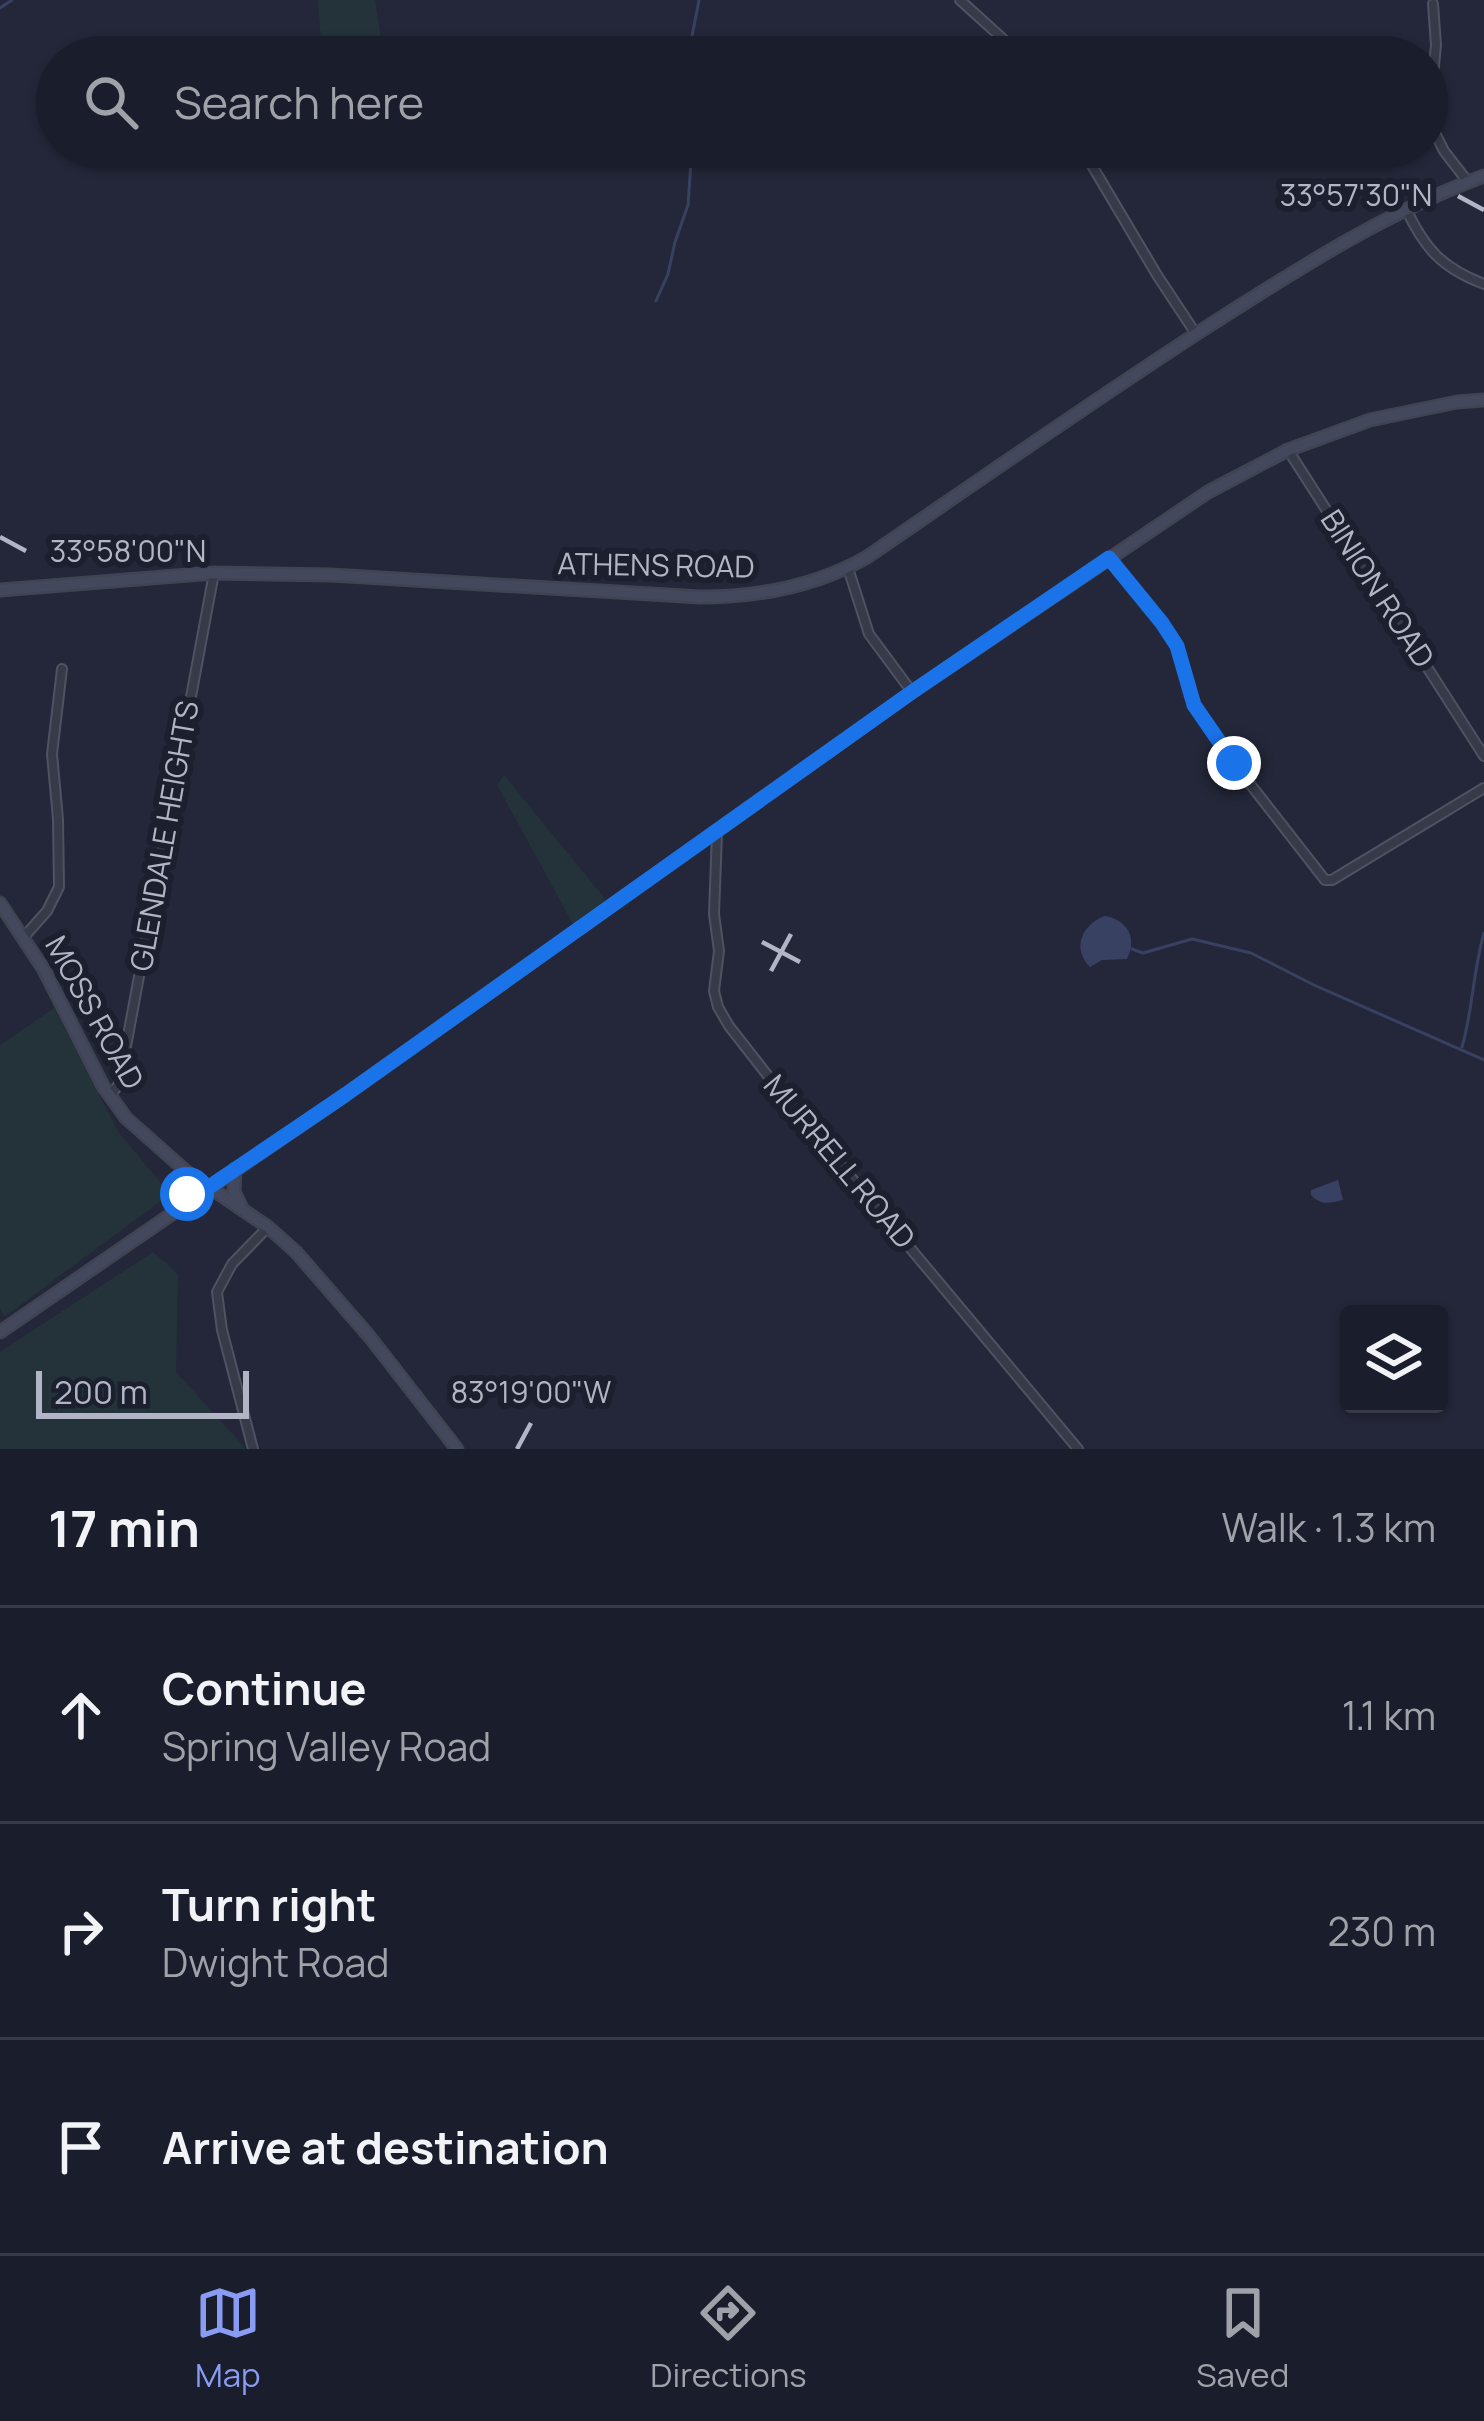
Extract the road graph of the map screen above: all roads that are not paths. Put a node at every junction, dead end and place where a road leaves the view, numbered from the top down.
1 (960, 0) edge
2 (1433, 4) dead end
3 (1000, 36) edge
4 (1435, 36) edge
5 (1448, 156) edge
6 (1093, 168) edge
7 (1484, 176) edge
8 (1468, 182) junction
9 (1406, 209) junction
10 (1484, 284) edge
11 (1196, 334) junction
12 (1484, 400) edge
13 (1288, 450) junction
14 (1109, 558) junction
15 (848, 568) junction
16 (214, 574) junction
17 (0, 590) edge
18 (62, 669) dead end
19 (912, 692) junction
20 (1484, 756) edge
21 (1484, 788) edge
22 (717, 831) junction
23 (0, 903) edge
24 (24, 937) junction
25 (110, 1096) junction
26 (235, 1168) junction
27 (187, 1172) junction
28 (208, 1186) junction
29 (181, 1206) junction
30 (244, 1211) junction
31 (268, 1227) junction
32 (0, 1332) edge
33 (253, 1449) edge
34 (457, 1449) edge
35 (1078, 1449) edge

1 - 3 street
2 - 4 street
5 - 8 street
6 - 11 street
7 - 8 street, ATHENS ROAD
8 - 9 street, ATHENS ROAD
9 - 10 street
9 - 11 street, ATHENS ROAD
11 - 15 street, ATHENS ROAD
12 - 13 street
13 - 14 street
13 - 20 street, BINION ROAD
14 - 19 street
14 - 21 street
15 - 16 street, ATHENS ROAD
15 - 19 street
16 - 17 street, ATHENS ROAD
16 - 25 street, GLENDALE HEIGHTS
18 - 24 street
19 - 22 street
22 - 26 street
22 - 35 street, MURRELL ROAD
23 - 24 street, MOSS ROAD
24 - 25 street, MOSS ROAD
25 - 27 street, MOSS ROAD
26 - 28 street
26 - 30 street
27 - 28 street, MOSS ROAD
27 - 29 street
28 - 29 street
28 - 30 street, MOSS ROAD
29 - 32 street
30 - 31 street, MOSS ROAD
31 - 33 street
31 - 34 street, MOSS ROAD

